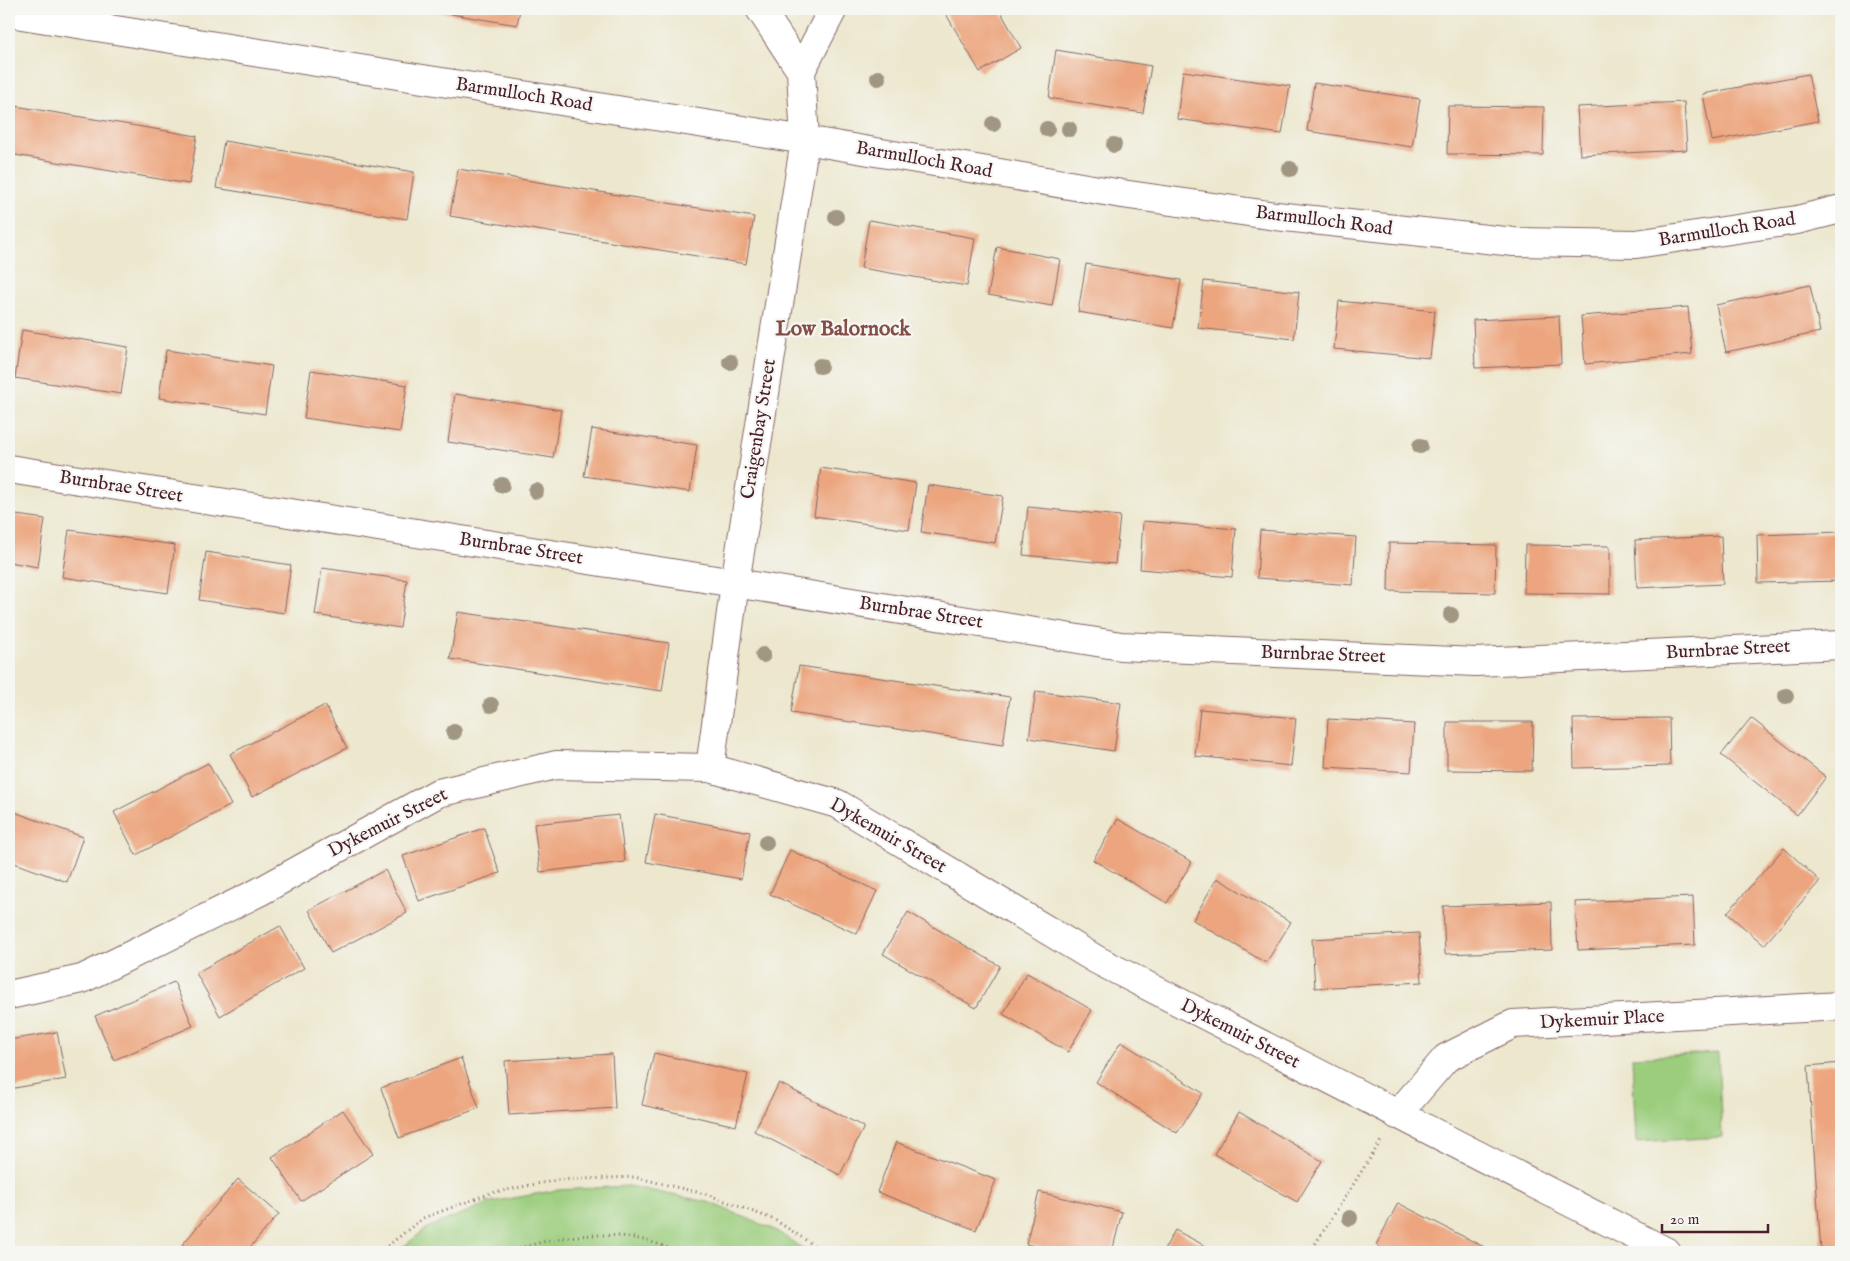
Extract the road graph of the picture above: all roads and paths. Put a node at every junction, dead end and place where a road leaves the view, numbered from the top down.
1 (760, 9) edge
2 (834, 9) edge
3 (9, 13) edge
4 (802, 71) junction
5 (805, 140) junction
6 (1841, 209) edge
7 (9, 469) edge
8 (735, 583) junction
9 (1841, 645) edge
10 (710, 768) junction
11 (9, 995) edge
12 (1841, 1006) edge
13 (1397, 1116) junction
14 (380, 1252) edge
15 (510, 1252) edge
16 (676, 1252) edge
17 (824, 1252) edge
18 (1310, 1252) edge
19 (1667, 1252) edge

1 - 4 street
2 - 4 street, Craigenbay Street
3 - 5 street, Barmulloch Road
4 - 5 street, Craigenbay Street
5 - 6 street, Barmulloch Road
5 - 8 street, Craigenbay Street
7 - 8 street, Burnbrae Street
8 - 9 street, Burnbrae Street
8 - 10 street, Craigenbay Street
10 - 11 street, Dykemuir Street
10 - 13 street, Dykemuir Street
12 - 13 street, Dykemuir Place
13 - 18 path
13 - 19 street, Dykemuir Street
14 - 17 path
15 - 16 path

